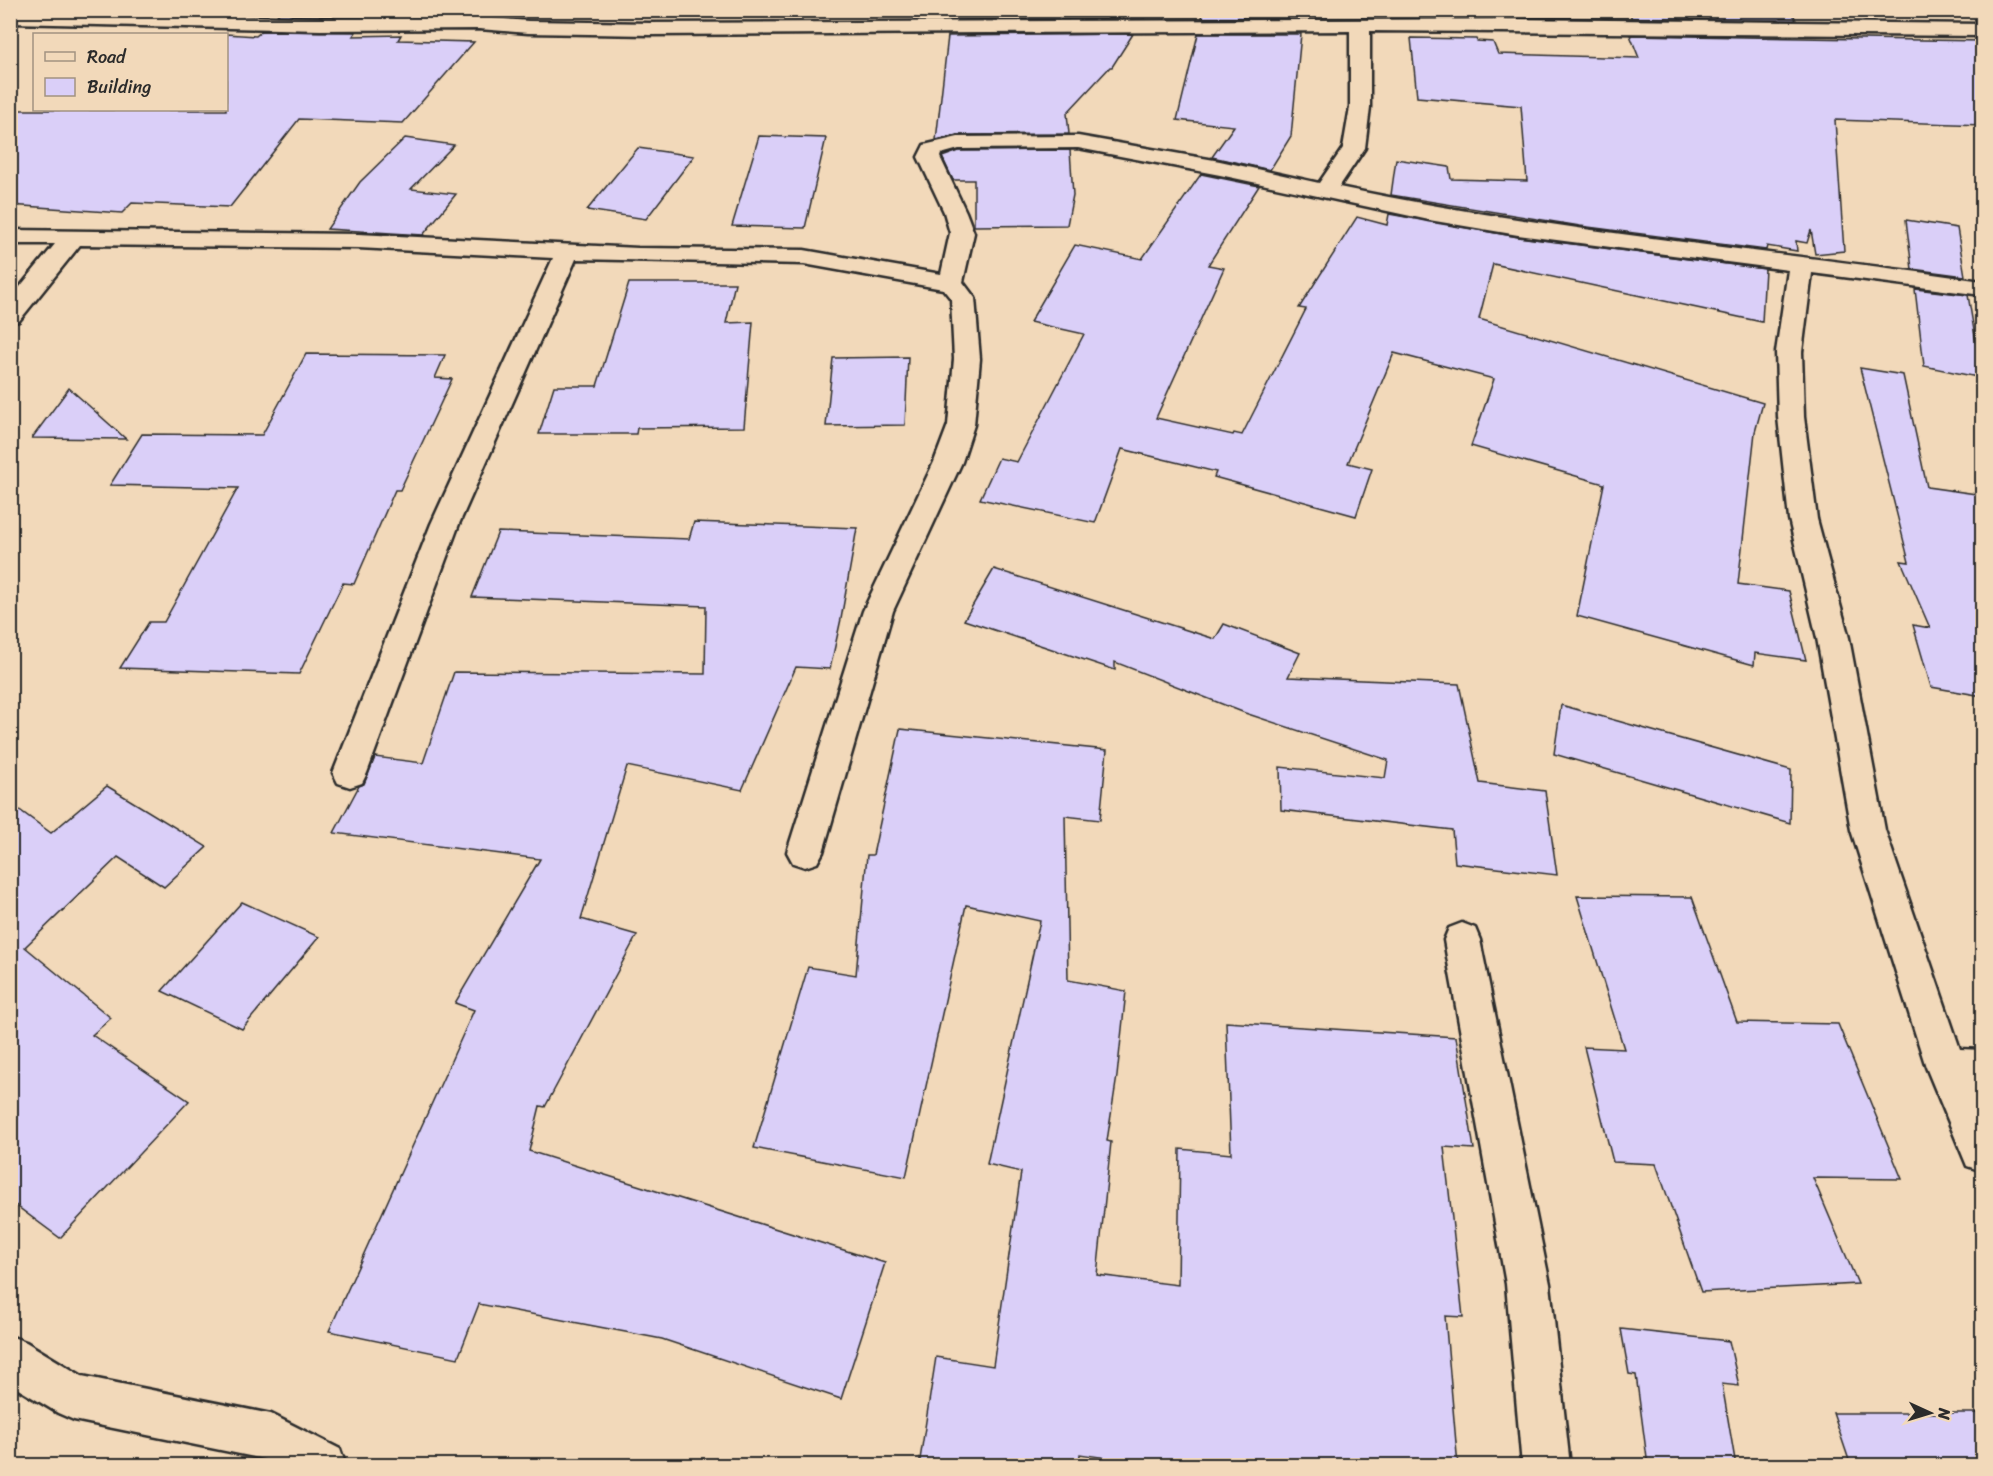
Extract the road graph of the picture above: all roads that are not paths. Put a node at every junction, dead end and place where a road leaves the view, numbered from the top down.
1 (10, 17) edge
2 (484, 17) edge
3 (1519, 18) edge
4 (1360, 25) junction
5 (1983, 30) edge
6 (1324, 192) junction
7 (10, 237) edge
8 (72, 239) junction
9 (567, 252) junction
10 (1801, 263) junction
11 (951, 283) junction
12 (1983, 288) edge
13 (10, 316) edge
14 (350, 773) dead end
15 (805, 852) dead end
16 (1462, 940) dead end
17 (1964, 1068) edge
18 (1983, 1151) edge
19 (10, 1358) edge
20 (323, 1466) edge
21 (1546, 1466) edge

1 - 2 street
2 - 4 street
3 - 4 street
3 - 5 street
4 - 6 street
6 - 10 street
6 - 11 street
7 - 8 street
8 - 9 street
8 - 13 street
9 - 11 street
9 - 14 street
10 - 12 street
10 - 17 street
11 - 15 street
16 - 21 street
17 - 18 street
19 - 20 street

